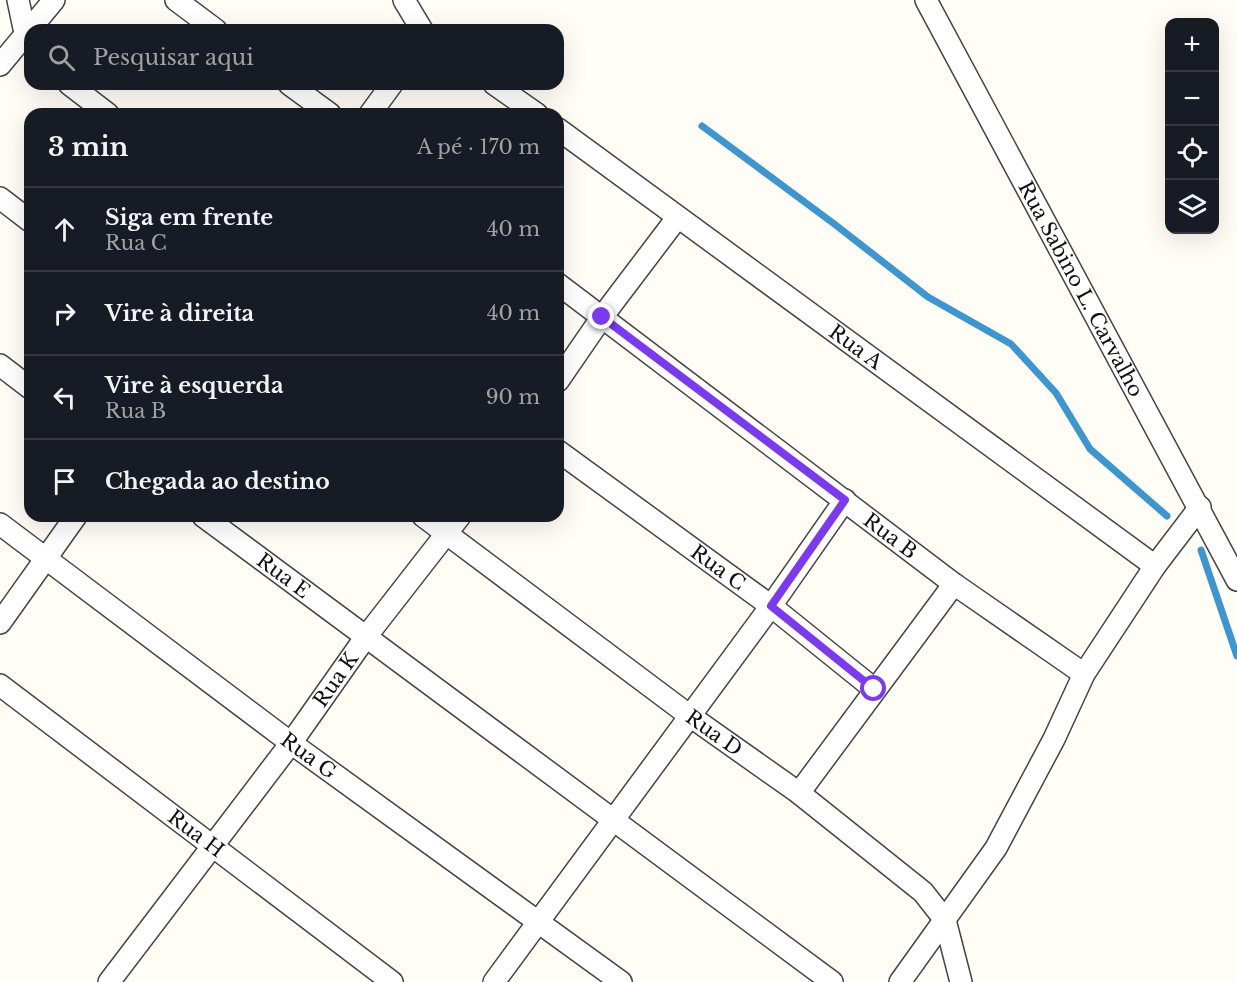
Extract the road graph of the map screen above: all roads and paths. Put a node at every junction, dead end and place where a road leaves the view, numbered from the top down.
1 (18, 0) edge
2 (54, 0) edge
3 (176, 0) edge
4 (404, 0) edge
5 (926, 0) edge
6 (38, 24) edge
7 (208, 24) edge
8 (418, 24) edge
9 (24, 44) edge
10 (0, 65) edge
11 (77, 90) edge
12 (297, 90) edge
13 (388, 90) edge
14 (503, 90) edge
15 (100, 108) edge
16 (322, 108) edge
17 (374, 108) edge
18 (528, 108) edge
19 (564, 133) edge
20 (0, 198) edge
21 (24, 216) edge
22 (677, 218) junction
23 (564, 288) edge
24 (602, 317) junction
25 (0, 365) edge
26 (564, 372) edge
27 (24, 383) edge
28 (564, 455) edge
29 (845, 500) junction
30 (1200, 507) junction
31 (72, 522) edge
32 (210, 522) edge
33 (431, 522) edge
34 (456, 522) edge
35 (0, 524) edge
36 (447, 534) junction
37 (46, 559) junction
38 (1155, 566) junction
39 (1237, 580) edge
40 (954, 584) junction
41 (771, 606) junction
42 (0, 623) edge
43 (365, 638) junction
44 (1084, 674) junction
45 (0, 685) edge
46 (874, 689) junction
47 (690, 716) junction
48 (291, 743) junction
49 (799, 793) junction
50 (612, 819) junction
51 (214, 847) junction
52 (945, 920) junction
53 (540, 922) junction
54 (109, 982) edge
55 (392, 982) edge
56 (494, 982) edge
57 (621, 982) edge
58 (832, 982) edge
59 (900, 982) edge
60 (962, 982) edge

1 - 9 street
2 - 6 street
3 - 7 street
4 - 8 street
5 - 30 street, Rua Sabino L. Carvalho
9 - 10 street
11 - 15 street
12 - 16 street
13 - 17 street
14 - 18 street
19 - 22 street, Rua A
20 - 21 street
22 - 24 street
22 - 38 street, Rua A
23 - 24 street, Rua B
24 - 26 street
24 - 29 street, Rua B
25 - 27 street
28 - 41 street, Rua C
29 - 40 street, Rua B
29 - 41 street
30 - 38 street
30 - 39 street, Rua Sabino L. Carvalho
31 - 37 street
32 - 43 street, Rua E
33 - 36 street, Rua D
34 - 36 street, Rua K
35 - 37 street, Rua G
36 - 43 street, Rua K
36 - 47 street, Rua D
37 - 42 street
37 - 48 street, Rua G
38 - 44 street
40 - 44 street, Rua B
40 - 46 street
41 - 46 street, Rua C
41 - 47 street
43 - 48 street, Rua K
43 - 50 street, Rua E
44 - 52 street
45 - 51 street, Rua H
46 - 49 street
47 - 49 street, Rua D
47 - 50 street
48 - 51 street, Rua K
48 - 53 street, Rua G
49 - 52 street, Rua D
50 - 53 street
50 - 58 street, Rua E
51 - 54 street, Rua K
51 - 55 street, Rua H
52 - 59 street
52 - 60 street, Rua D
53 - 56 street
53 - 57 street, Rua G

